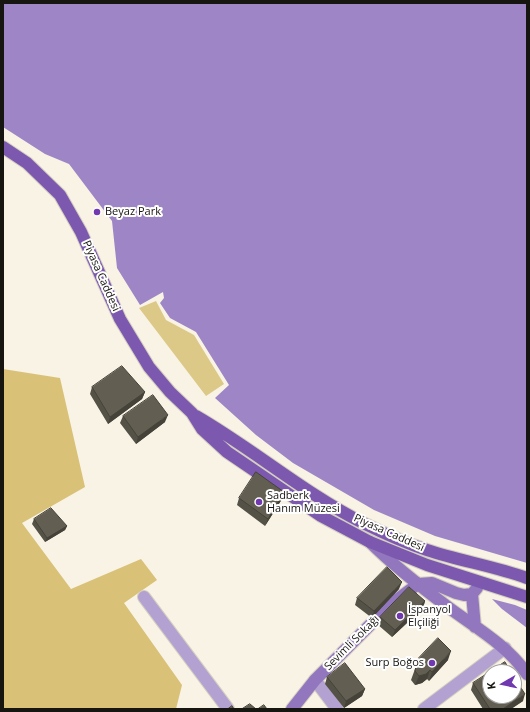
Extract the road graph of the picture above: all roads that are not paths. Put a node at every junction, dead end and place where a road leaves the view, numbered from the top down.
1 (3, 147) edge
2 (192, 413) junction
3 (370, 542) junction
4 (522, 576) edge
5 (481, 582) junction
6 (418, 584) junction
7 (472, 594) junction
8 (144, 597) dead end
9 (527, 597) edge
10 (475, 627) junction
11 (505, 648) junction
12 (527, 674) edge
13 (315, 680) junction
14 (228, 709) edge
15 (292, 709) edge
16 (337, 709) edge
17 (424, 709) edge

1 - 2 main road, Piyasa Caddesi
2 - 3 main road, Piyasa Caddesi
2 - 4 main road, Piyasa Caddesi
3 - 5 main road, Piyasa Caddesi
3 - 6 main road
4 - 5 main road
5 - 7 main road
5 - 9 main road, Piyasa Caddesi
6 - 7 main road
6 - 10 main road
6 - 13 main road, Sevimli Sokağı
7 - 10 main road
8 - 14 street
10 - 11 main road
11 - 12 main road
11 - 17 street
13 - 15 main road, Sevimli Sokağı
13 - 16 street

